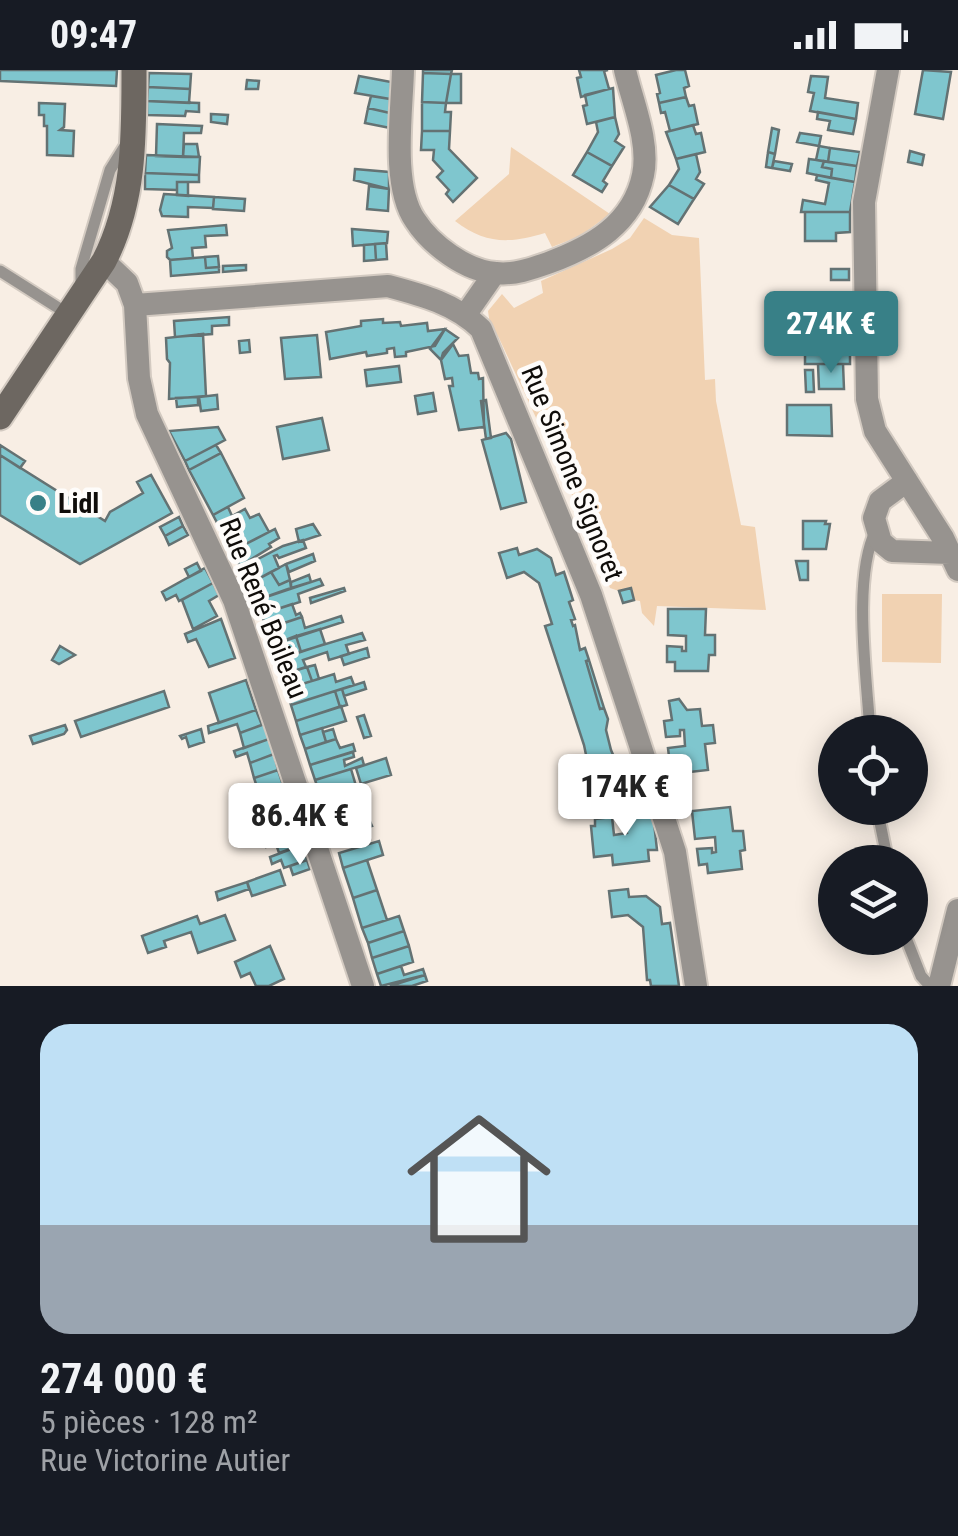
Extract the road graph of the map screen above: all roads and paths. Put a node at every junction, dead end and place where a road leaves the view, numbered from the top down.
1 (134, 70) edge
2 (402, 70) edge
3 (625, 70) edge
4 (888, 70) edge
5 (133, 134) junction
6 (104, 261) junction
7 (0, 270) edge
8 (494, 274) junction
9 (74, 305) junction
10 (135, 305) junction
11 (466, 314) junction
12 (2, 410) edge
13 (907, 481) junction
14 (876, 530) junction
15 (954, 562) edge
16 (869, 715) edge
17 (958, 910) edge
18 (913, 955) edge
19 (364, 986) edge
20 (696, 986) edge
21 (930, 986) edge
22 (939, 986) edge

1 - 5 street
2 - 8 street
3 - 8 street
4 - 13 street
5 - 6 street
5 - 9 lane
6 - 9 street
6 - 10 street
7 - 9 lane
8 - 11 street
9 - 12 street
10 - 11 street
10 - 19 street, Rue René Boileau
11 - 20 street, Rue Simone Signoret
13 - 14 street
13 - 15 street
14 - 15 street
14 - 16 lane
17 - 22 street
18 - 21 lane

